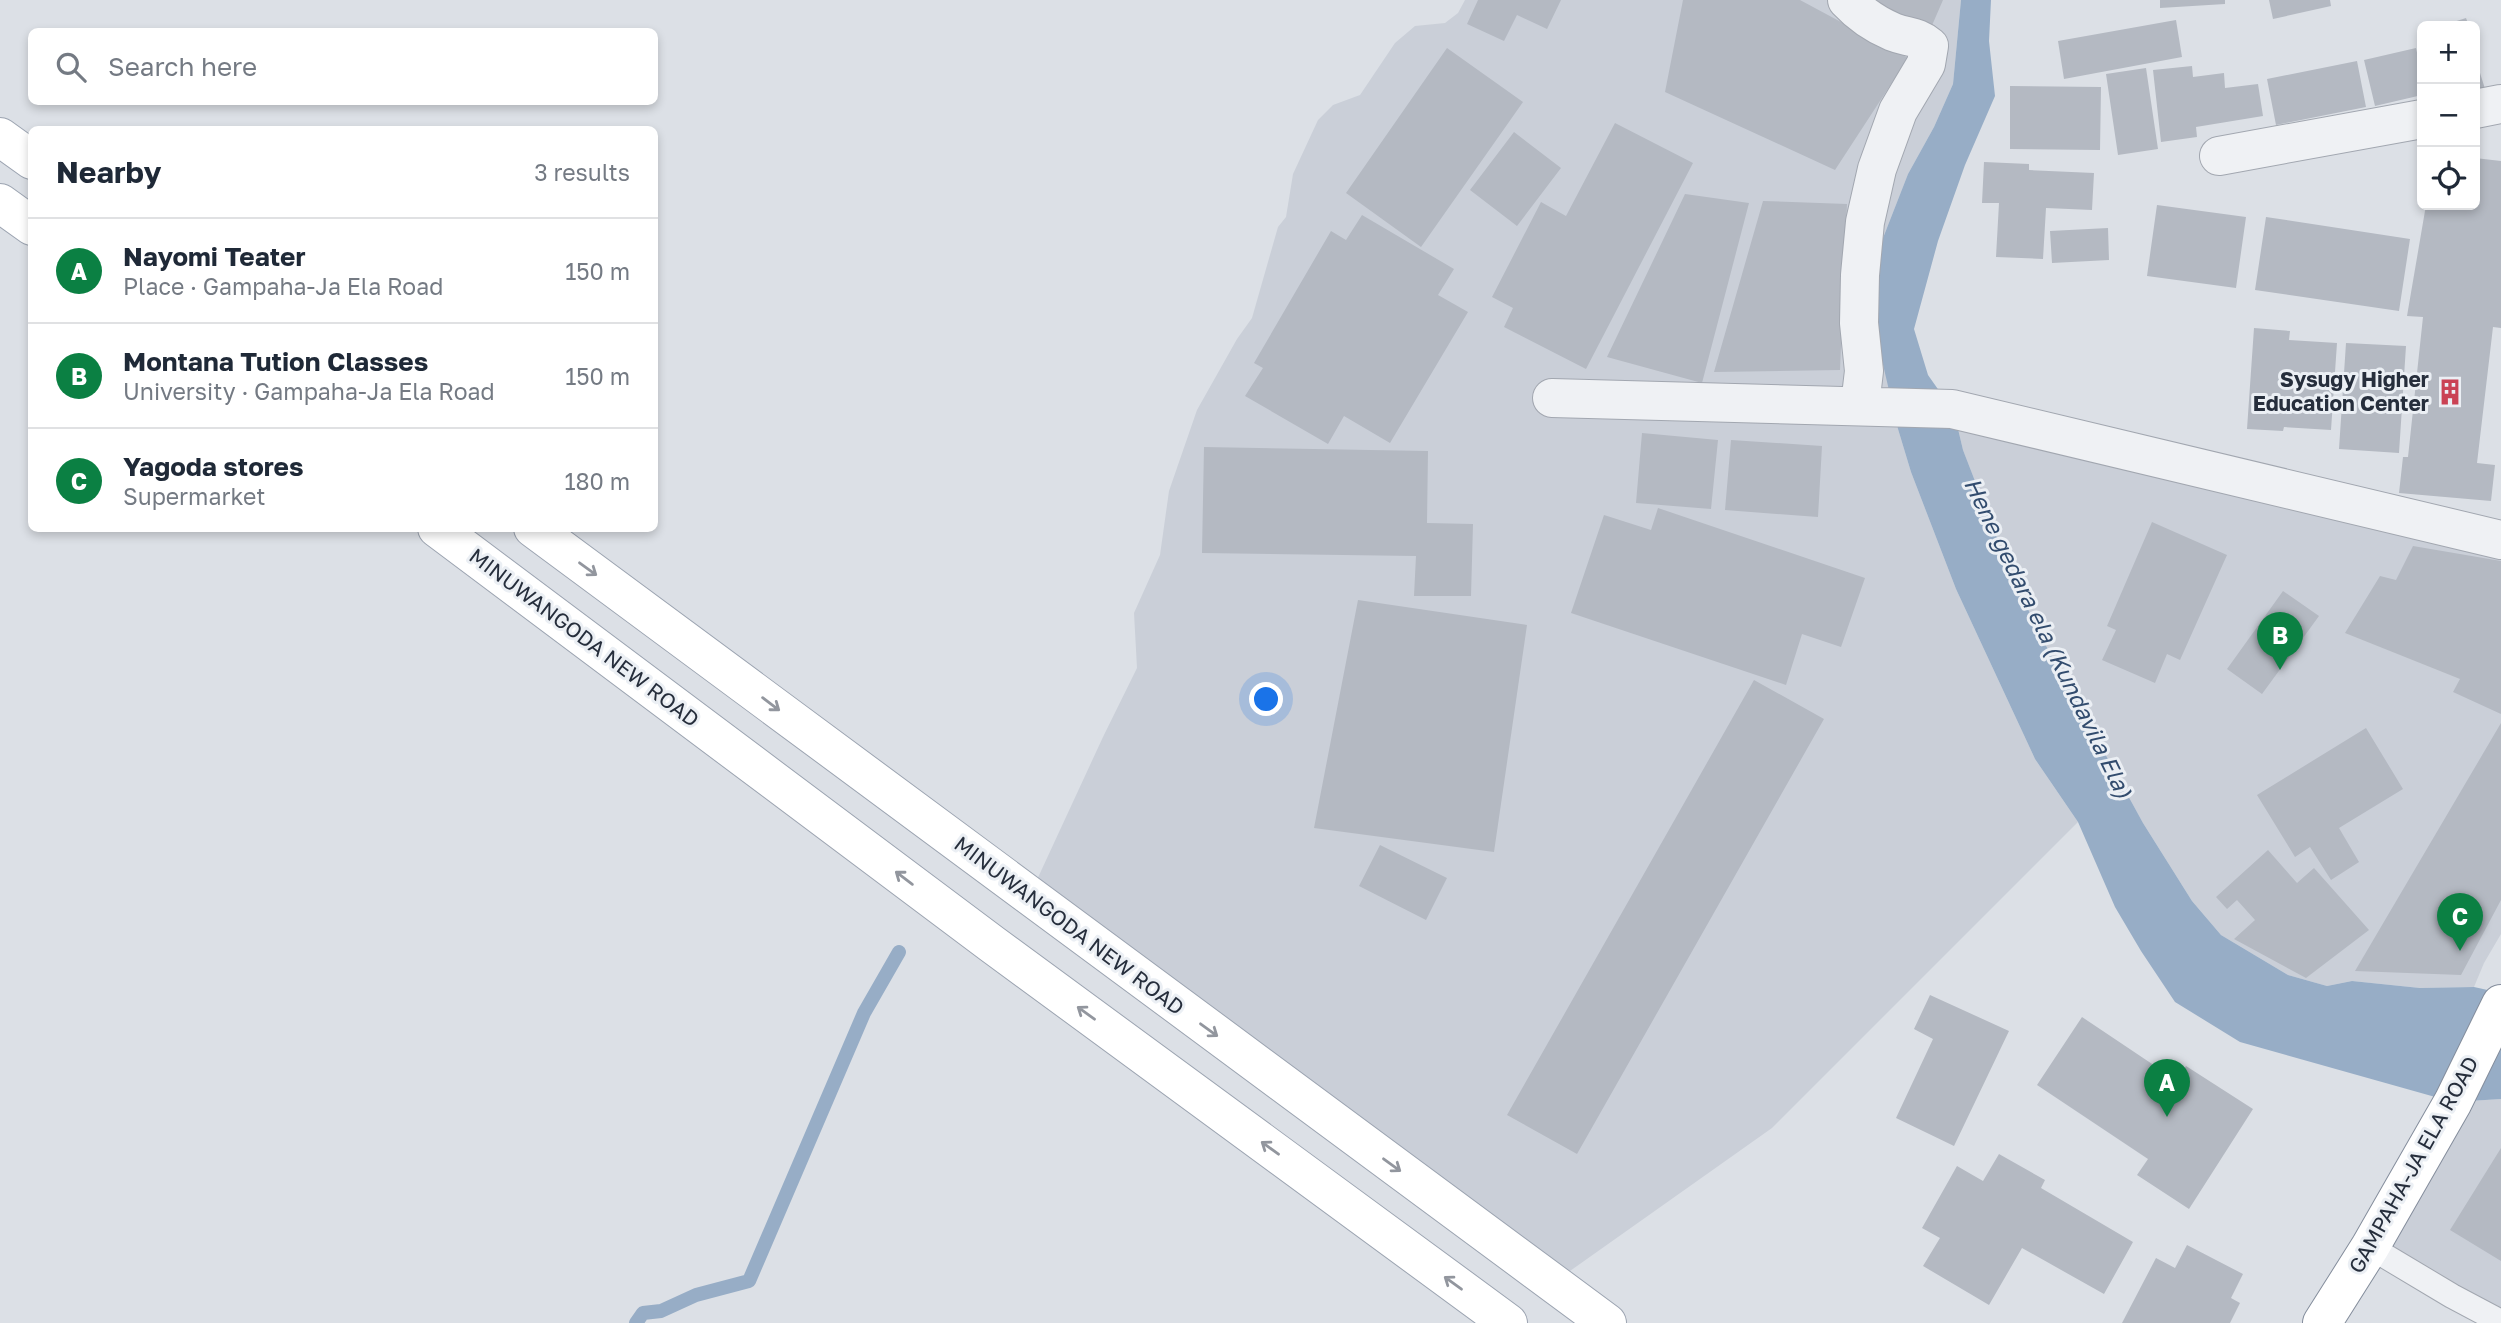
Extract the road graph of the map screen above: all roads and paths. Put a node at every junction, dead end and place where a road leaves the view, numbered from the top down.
1 (1847, 0) edge
2 (2501, 104) edge
3 (2480, 108) edge
4 (2417, 120) edge
5 (0, 137) edge
6 (2219, 156) dead end
7 (28, 157) edge
8 (0, 203) edge
9 (28, 223) edge
10 (1552, 398) dead end
11 (1874, 406) junction
12 (442, 532) edge
13 (538, 532) edge
14 (2501, 540) edge
15 (2501, 1004) edge
16 (2370, 1247) junction
17 (2501, 1322) edge
18 (1508, 1323) edge
19 (1607, 1323) edge
20 (2322, 1323) edge

1 - 11 street
2 - 3 street
4 - 6 street
5 - 7 main road
8 - 9 main road
10 - 11 street
11 - 14 street
18 -> 12 main road, MINUWANGODA NEW ROAD
13 -> 19 main road, MINUWANGODA NEW ROAD
15 - 16 main road, GAMPAHA-JA ELA ROAD
16 - 17 lane
16 - 20 main road, GAMPAHA-JA ELA ROAD

